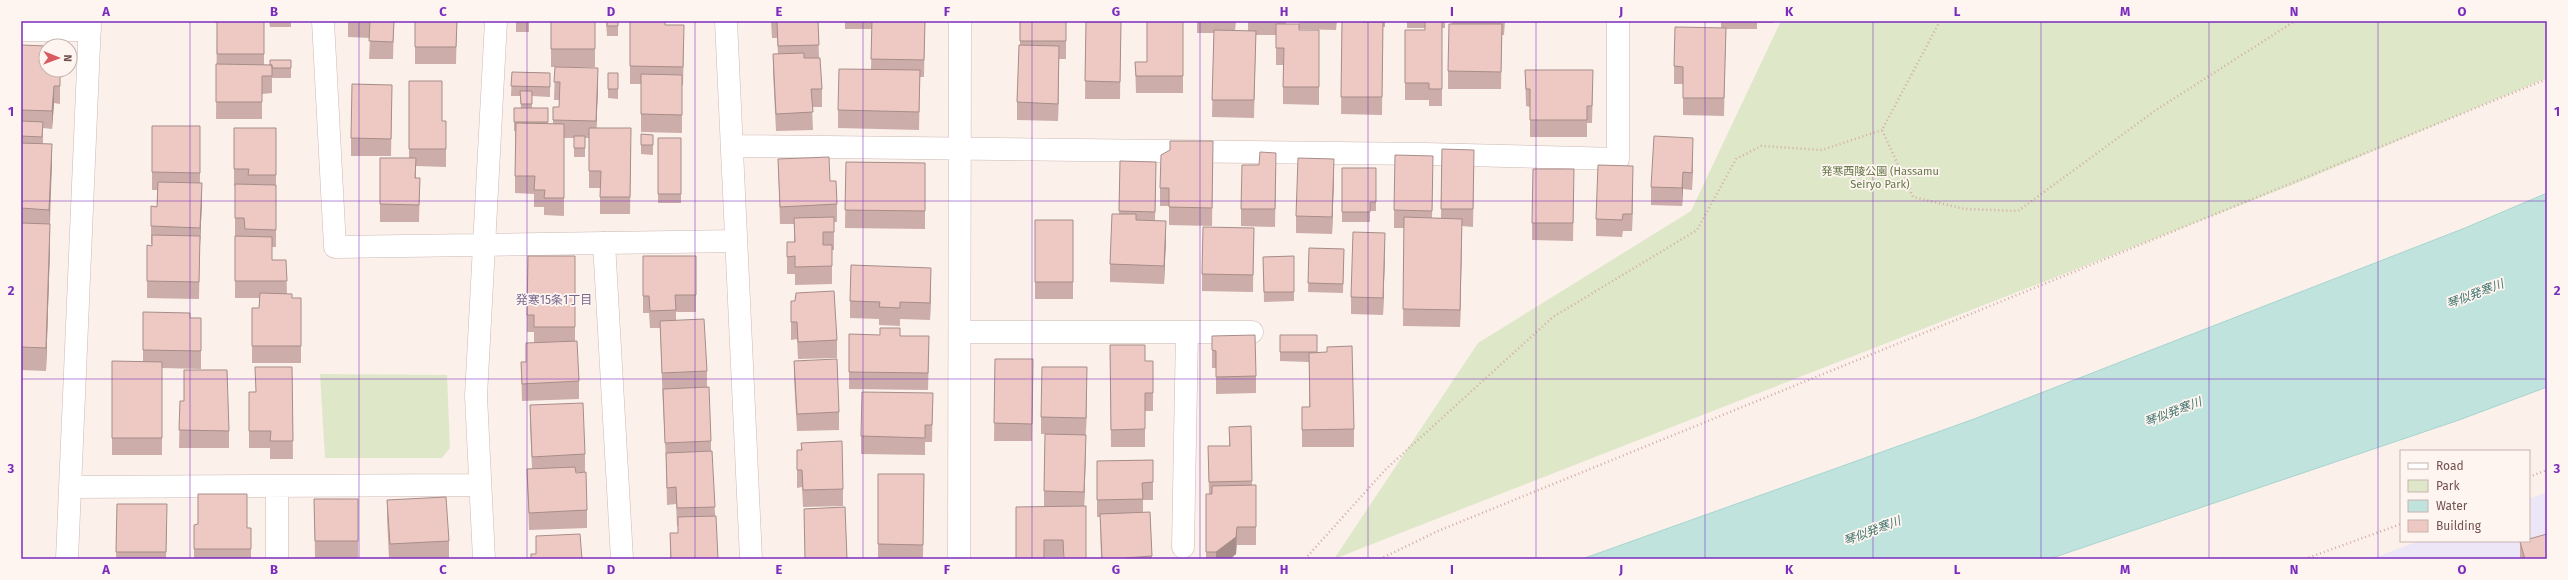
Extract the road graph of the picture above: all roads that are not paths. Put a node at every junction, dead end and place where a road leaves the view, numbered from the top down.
1 (323, 21) edge
2 (496, 21) edge
3 (726, 21) edge
4 (960, 21) edge
5 (1618, 21) edge
6 (90, 26) edge
7 (21, 30) edge
8 (732, 146) junction
9 (960, 148) junction
10 (736, 241) junction
11 (604, 243) junction
12 (483, 245) junction
13 (960, 332) junction
14 (1187, 332) junction
15 (1252, 332) dead end
16 (479, 485) junction
17 (277, 486) junction
18 (70, 488) junction
19 (1183, 547) dead end
20 (67, 559) edge
21 (277, 559) edge
22 (484, 559) edge
23 (622, 559) edge
24 (751, 559) edge
25 (959, 559) edge

1 - 12 street
2 - 12 street
3 - 8 street
4 - 9 street
5 - 9 street
6 - 7 street
6 - 18 street
8 - 9 street
8 - 10 street
9 - 13 street
10 - 11 street
10 - 24 street
11 - 12 street
11 - 23 street
12 - 16 street
13 - 14 street
13 - 25 street
14 - 15 street
14 - 19 street
16 - 17 street
16 - 22 street
17 - 18 street
17 - 21 street
18 - 20 street

